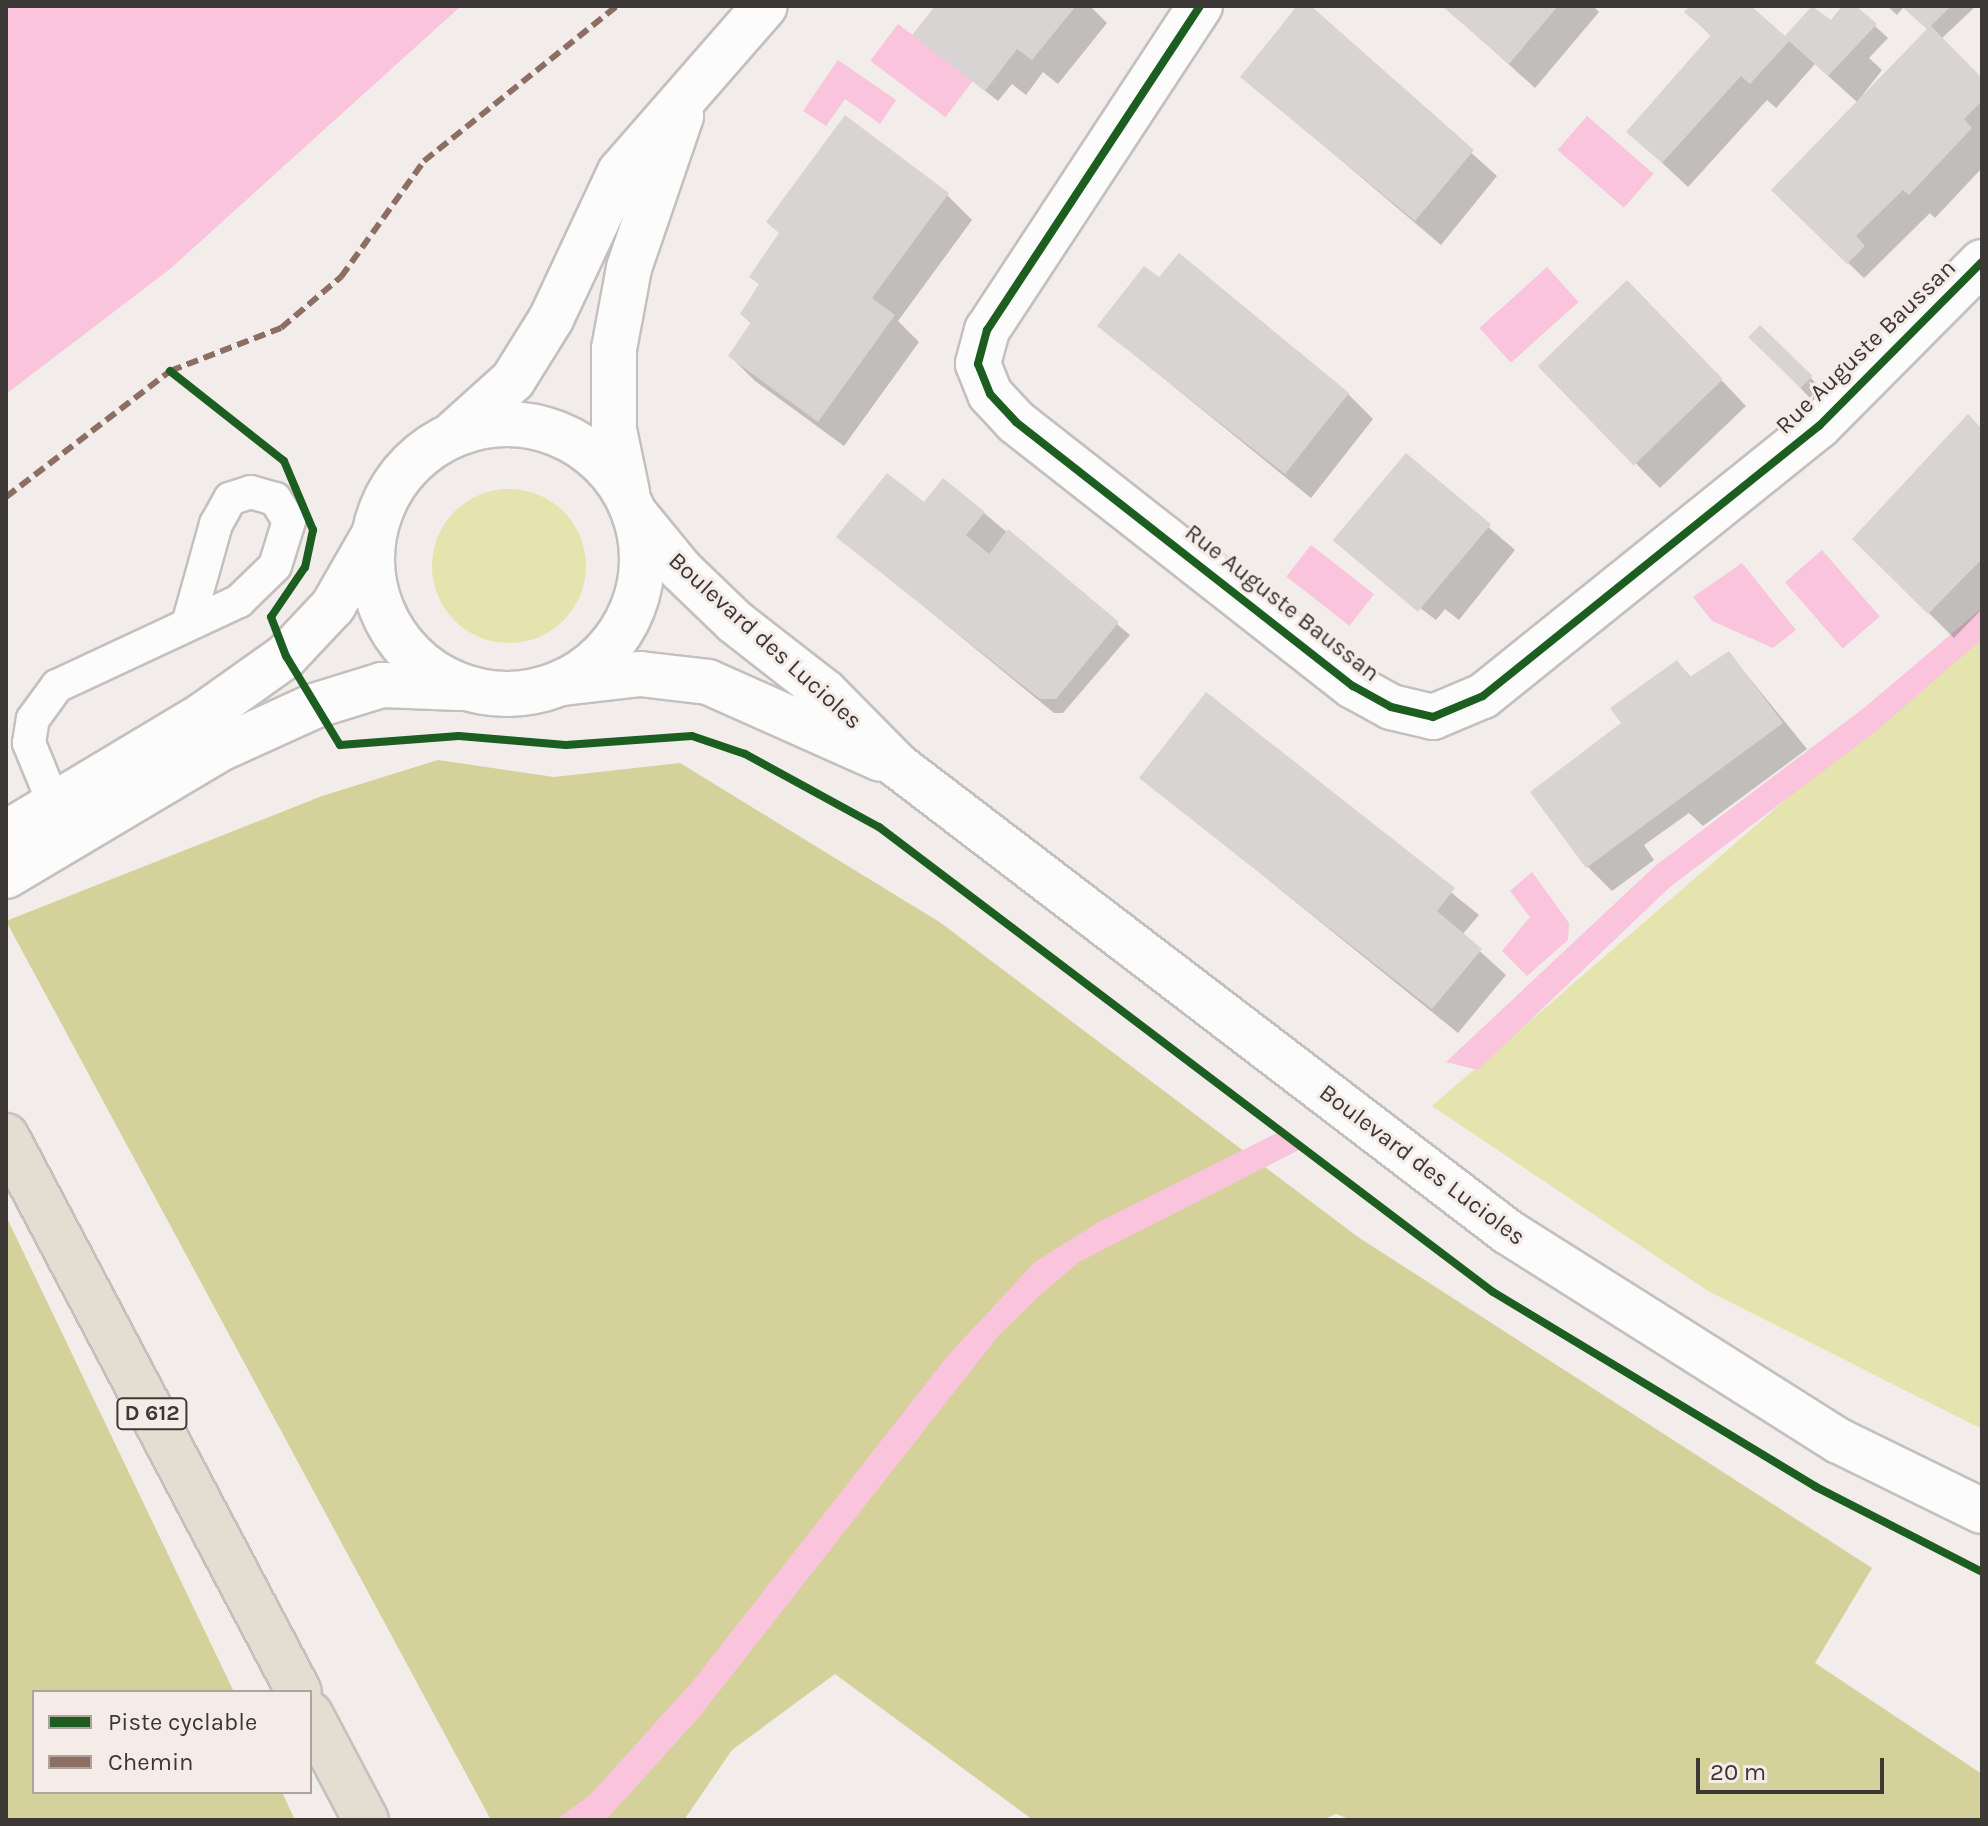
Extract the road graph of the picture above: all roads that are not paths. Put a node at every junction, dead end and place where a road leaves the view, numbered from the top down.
1 (765, 6) edge
2 (1200, 6) edge
3 (692, 88) junction
4 (1982, 262) edge
5 (453, 434) junction
6 (631, 506) junction
7 (373, 536) junction
8 (189, 621) dead end
9 (561, 684) junction
10 (464, 688) junction
11 (898, 766) junction
12 (54, 804) junction
13 (6, 833) edge
14 (6, 876) edge
15 (6, 1136) edge
16 (1982, 1511) edge
17 (298, 1690) edge
18 (312, 1718) edge
19 (366, 1820) edge

1 - 3 street
2 - 4 street, Rue Auguste Baussan
3 - 5 street
3 - 6 street
5 - 6 street
5 - 7 street
6 - 9 street
6 - 11 street, Boulevard des Lucioles
7 - 10 street
7 - 12 street
8 - 12 lane
9 - 10 street
9 - 11 street, Boulevard des Lucioles
10 - 14 street
11 - 16 street, Boulevard des Lucioles
12 - 13 street
15 - 17 highway, D 612
18 - 19 highway

